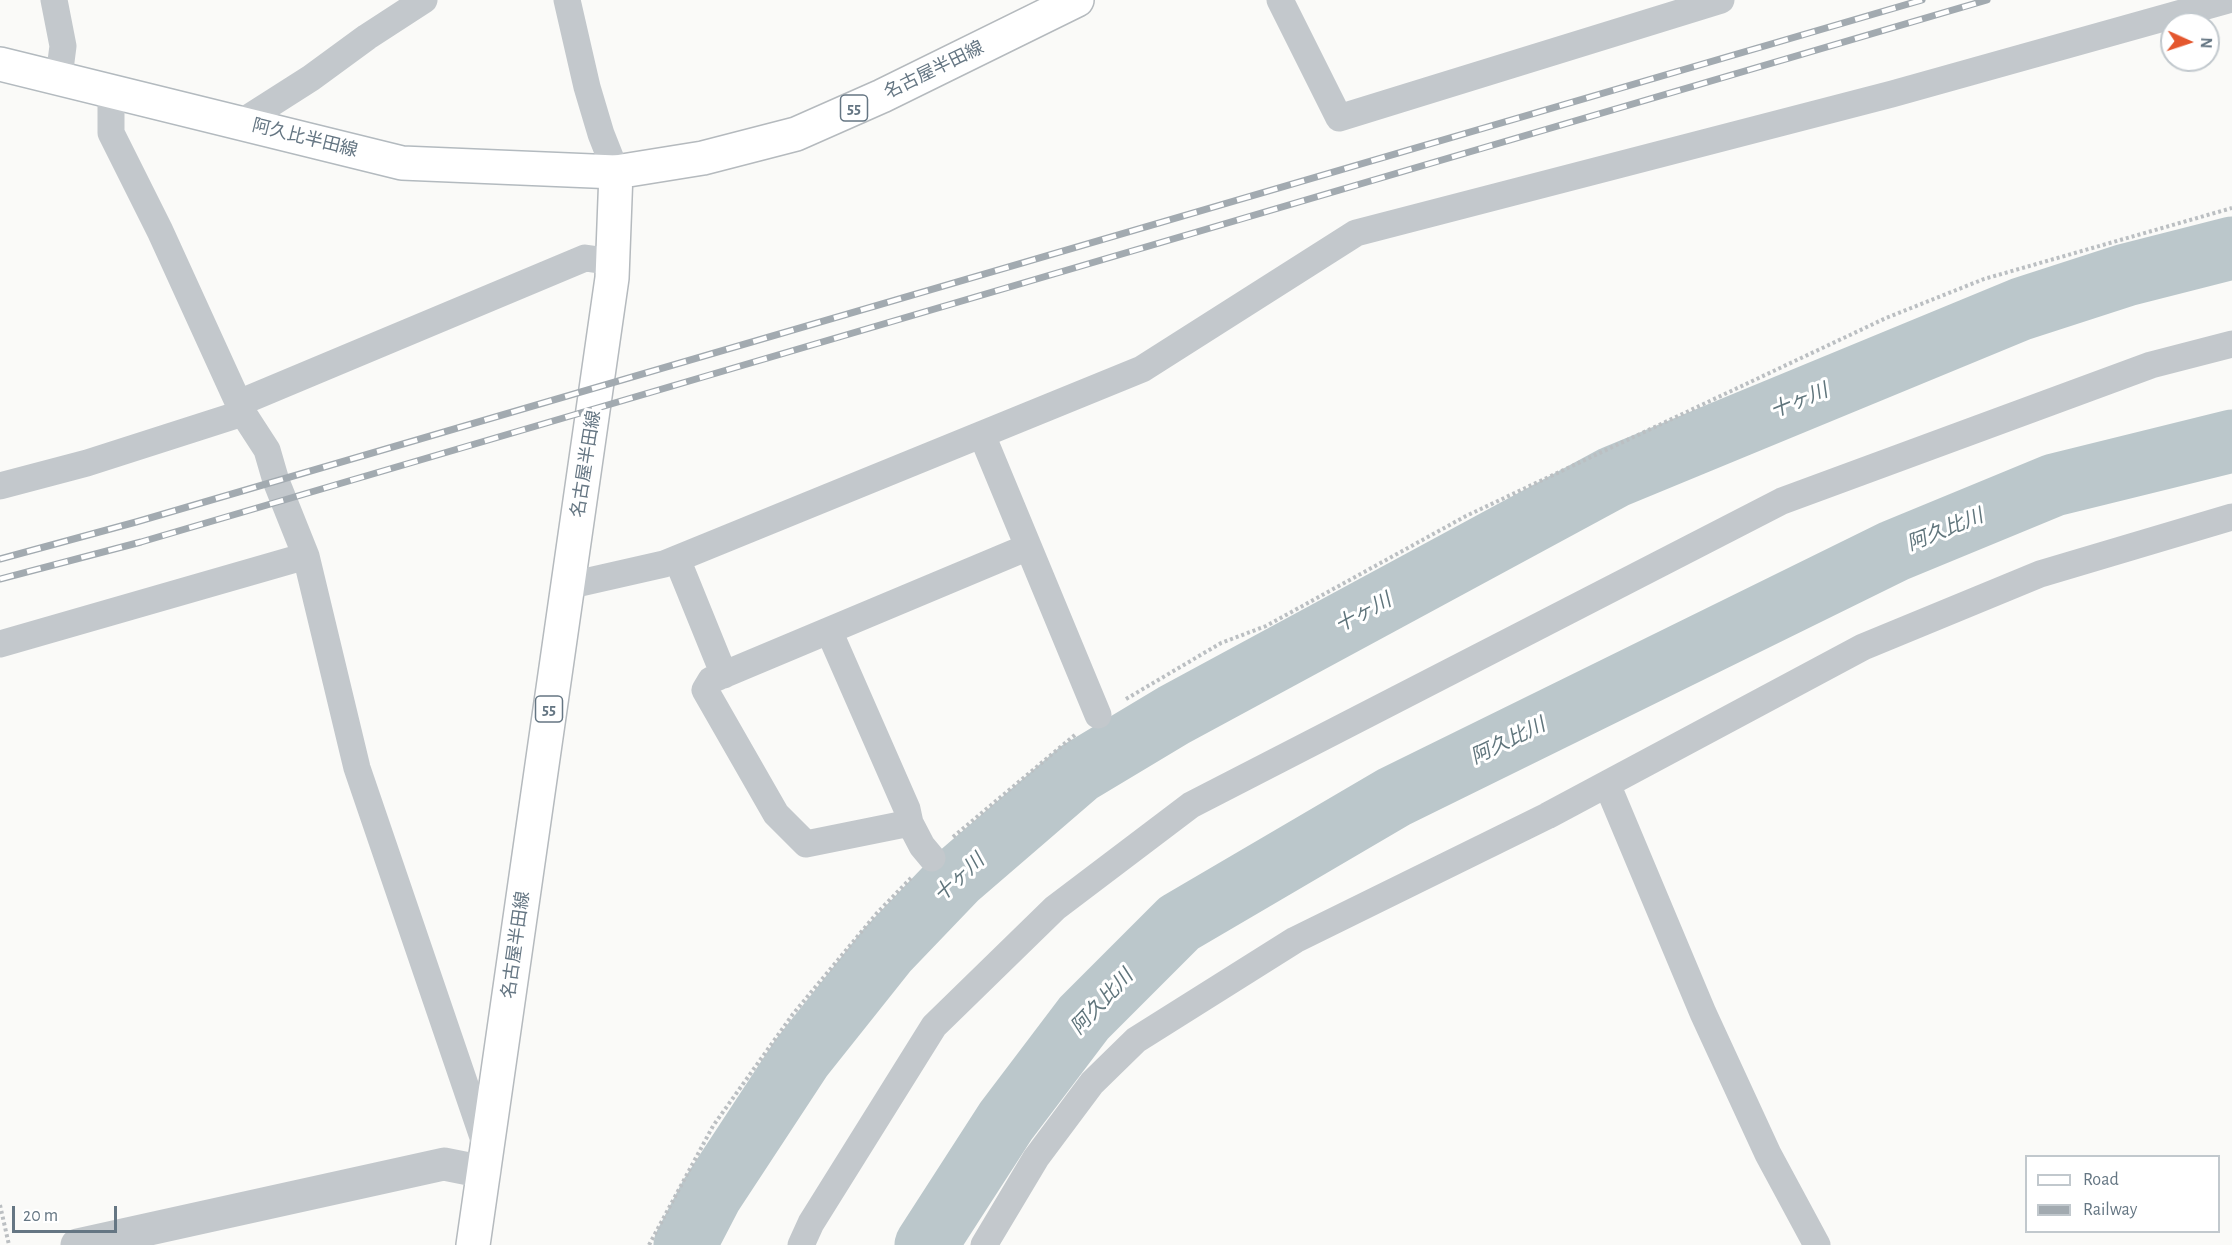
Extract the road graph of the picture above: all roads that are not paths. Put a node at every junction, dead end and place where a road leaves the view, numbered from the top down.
1 (54, 0) edge
2 (424, 0) edge
3 (567, 0) edge
4 (1077, 0) edge
5 (1280, 0) edge
6 (1721, 0) edge
7 (2228, 0) edge
8 (0, 64) edge
9 (59, 77) junction
10 (111, 91) junction
11 (242, 122) junction
12 (616, 172) junction
13 (613, 261) junction
14 (2232, 344) edge
15 (241, 408) junction
16 (982, 435) junction
17 (0, 486) edge
18 (2232, 517) edge
19 (1028, 547) junction
20 (306, 556) junction
21 (677, 559) junction
22 (567, 586) junction
23 (829, 631) junction
24 (0, 644) edge
25 (724, 675) junction
26 (1098, 716) road end
27 (1607, 784) junction
28 (910, 823) junction
29 (932, 858) road end
30 (486, 1162) junction
31 (77, 1245) edge
32 (473, 1245) edge
33 (801, 1245) edge
34 (984, 1245) edge
35 (1817, 1245) edge

1 - 9 street
2 - 11 street
3 - 12 street
4 - 12 main road, 名古屋半田線 / 55
5 - 6 street
7 - 16 street
8 - 9 main road, 阿久比半田線
9 - 10 main road, 阿久比半田線
10 - 11 main road, 阿久比半田線
10 - 15 street
11 - 12 main road, 阿久比半田線
12 - 13 main road, 名古屋半田線 / 55
13 - 15 street
13 - 22 main road, 名古屋半田線 / 55
14 - 33 street
15 - 17 street
15 - 20 street
16 - 19 street
16 - 21 street
18 - 27 street
19 - 23 street
19 - 26 street
20 - 24 street
20 - 30 street
21 - 22 street
21 - 25 street
22 - 30 main road, 名古屋半田線 / 55
23 - 25 street
23 - 28 street
25 - 28 street
27 - 34 street
27 - 35 street
28 - 29 street
30 - 31 street
30 - 32 main road, 名古屋半田線 / 55

